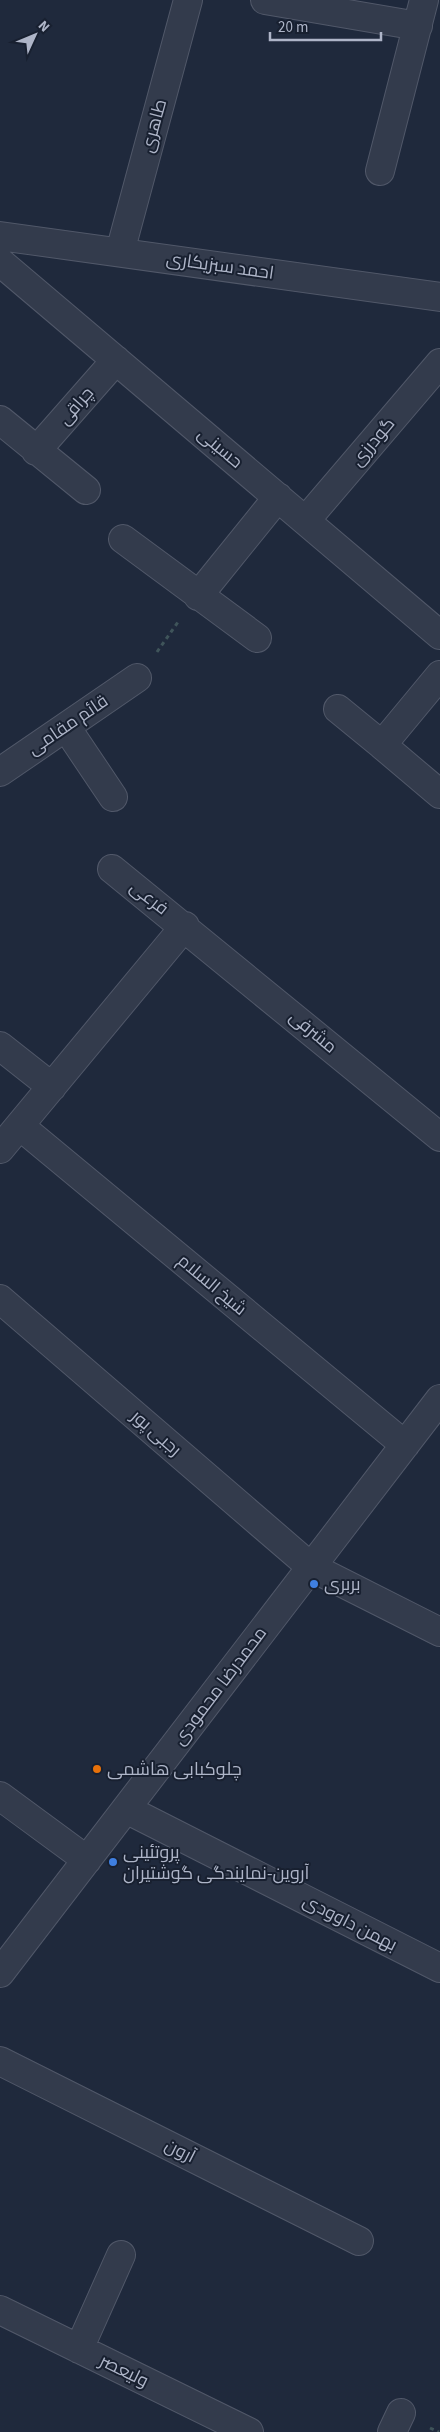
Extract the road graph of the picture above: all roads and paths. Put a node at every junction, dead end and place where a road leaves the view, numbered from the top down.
1 (188, 0) edge
2 (265, 0) edge
3 (424, 0) edge
4 (418, 26) junction
5 (380, 171) dead end
6 (0, 236) edge
7 (120, 252) junction
8 (1, 266) edge
9 (440, 297) edge
10 (116, 360) junction
11 (440, 363) edge
12 (0, 420) edge
13 (36, 451) junction
14 (86, 490) dead end
15 (278, 497) junction
16 (306, 520) junction
17 (123, 540) dead end
18 (198, 596) junction
19 (440, 635) edge
20 (257, 638) dead end
21 (440, 675) edge
22 (137, 678) joint
23 (338, 709) dead end
24 (66, 727) junction
25 (382, 745) junction
26 (0, 772) edge
27 (440, 794) edge
28 (113, 797) dead end
29 (112, 869) dead end
30 (185, 926) junction
31 (0, 1046) edge
32 (52, 1087) junction
33 (20, 1126) junction
34 (440, 1137) edge
35 (0, 1149) edge
36 (0, 1299) edge
37 (440, 1399) edge
38 (405, 1445) junction
39 (311, 1567) junction
40 (440, 1632) edge
41 (0, 1796) edge
42 (126, 1810) junction
43 (87, 1860) junction
44 (440, 1968) edge
45 (0, 1974) edge
46 (0, 2061) edge
47 (359, 2241) dead end
48 (121, 2255) dead end
49 (0, 2310) edge
50 (79, 2349) junction
51 (249, 2432) edge

1 - 7 street, طاهری
2 - 4 street
3 - 4 street
4 - 5 street
6 - 7 street, احمد سبزیکاری
7 - 9 street, احمد سبزیکاری
8 - 10 street, حسینی
10 - 13 street, چراقی
10 - 15 street, حسینی
11 - 16 street, گودرزی
12 - 13 street
13 - 14 street
15 - 16 street, حسینی
15 - 18 street
16 - 19 street, حسینی
17 - 18 street
18 - 20 street
18 - 22 path
21 - 25 street
22 - 24 street, قائم مقامی
23 - 25 street
24 - 26 street, قائم مقامی
24 - 28 street
25 - 27 street
29 - 30 street, فرعی
30 - 32 street
30 - 34 street, مشرفی
31 - 32 street
32 - 33 street
33 - 35 street
33 - 38 street, شیخ السلام
36 - 39 street, رجبی پور
37 - 38 street, محمدرضا محمودی
38 - 39 street, محمدرضا محمودی
39 - 40 street, رجبی پور
39 - 42 street, محمدرضا محمودی
41 - 43 street
42 - 43 street, محمدرضا محمودی
42 - 44 street, بهمن داوودی
43 - 45 street, محمدرضا محمودی
46 - 47 street, آرون
48 - 50 street
49 - 50 street, ولیعصر
50 - 51 street, ولیعصر

